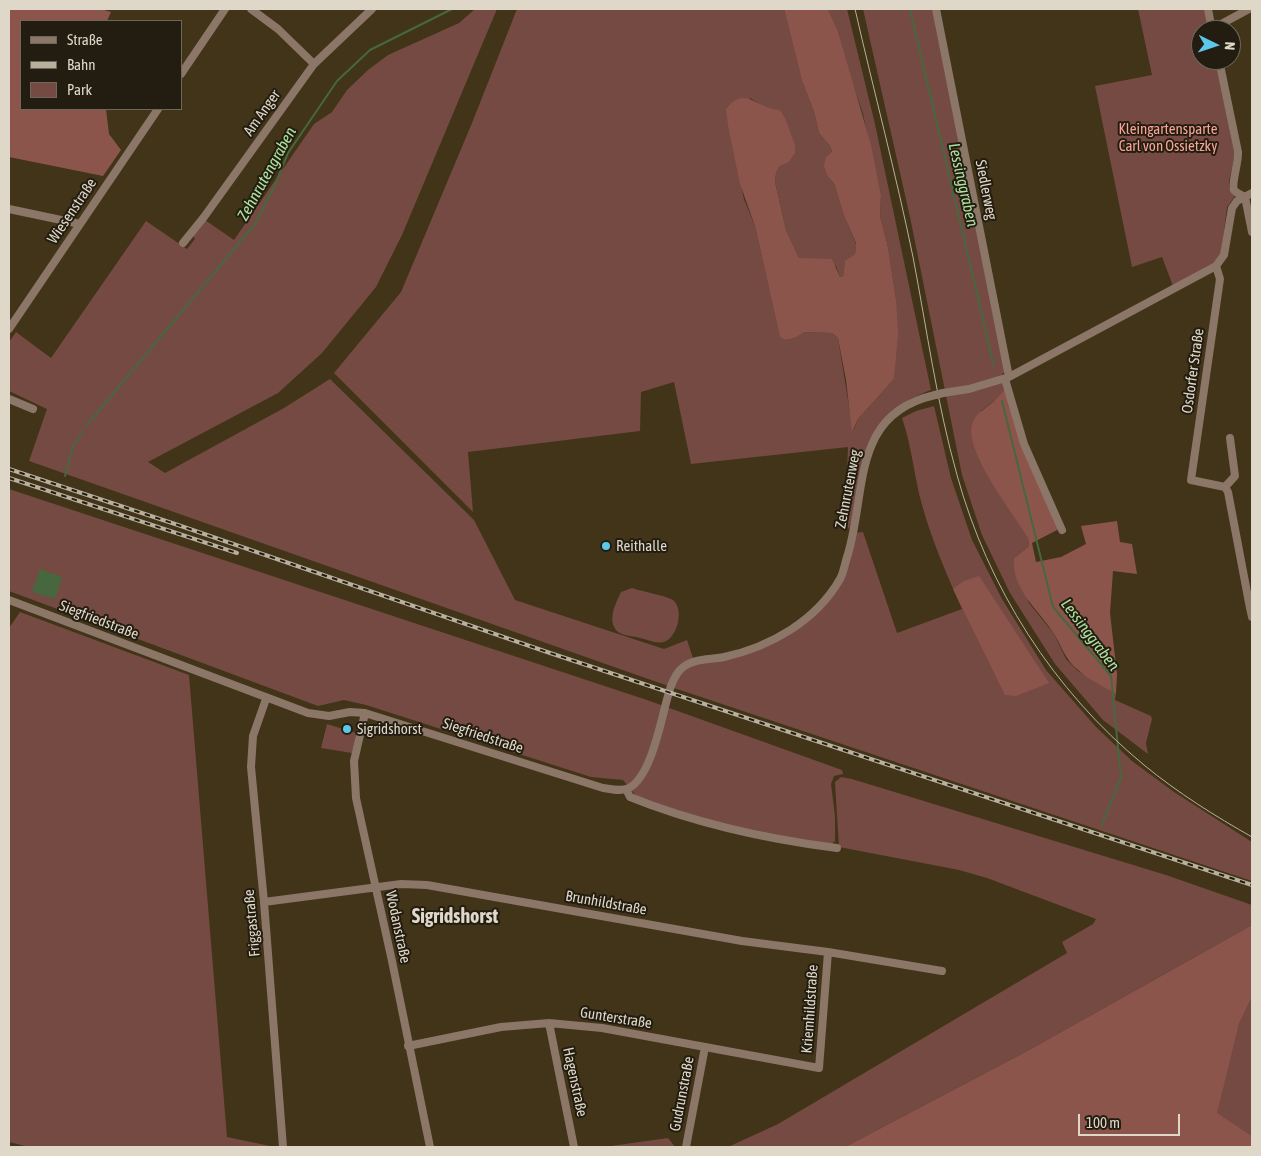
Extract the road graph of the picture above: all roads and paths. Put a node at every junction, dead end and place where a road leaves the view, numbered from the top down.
1 (225, 9) edge
2 (251, 9) edge
3 (372, 9) edge
4 (936, 9) edge
5 (1249, 9) edge
6 (1229, 20) edge
7 (314, 64) junction
8 (1221, 70) edge
9 (182, 73) edge
10 (157, 110) edge
11 (1249, 195) edge
12 (9, 209) edge
13 (80, 224) junction
14 (1252, 232) edge
15 (184, 243) dead end
16 (1216, 266) junction
17 (9, 329) edge
18 (1007, 378) junction
19 (9, 399) edge
20 (33, 409) dead end
21 (1230, 438) dead end
22 (1226, 488) junction
23 (1062, 530) dead end
24 (9, 600) edge
25 (1251, 608) edge
26 (1252, 617) edge
27 (266, 699) junction
28 (365, 713) junction
29 (626, 789) junction
30 (837, 848) dead end
31 (376, 887) junction
32 (264, 902) junction
33 (828, 952) junction
34 (942, 971) dead end
35 (548, 1023) junction
36 (408, 1046) junction
37 (705, 1047) junction
38 (819, 1068) joint
39 (282, 1147) edge
40 (430, 1147) edge
41 (574, 1147) edge
42 (686, 1147) edge

1 - 9 street
2 - 7 street
3 - 7 street, Am Anger
4 - 18 street, Siedlerweg
5 - 6 street
7 - 15 street, Am Anger
8 - 11 street
10 - 13 street, Wiesenstraße
11 - 14 street
11 - 16 street
12 - 13 street
13 - 17 street, Wiesenstraße
16 - 18 street, Zehnrutenweg
16 - 22 street, Osdorfer Straße
18 - 23 street, Siedlerweg
18 - 29 street, Zehnrutenweg, bridge
19 - 20 street
21 - 22 street
22 - 25 street
24 - 27 street, Siegfriedstraße
25 - 26 street
27 - 28 street, Siegfriedstraße
27 - 32 street, Friggastraße
28 - 29 street, Siegfriedstraße
28 - 31 street, Wodanstraße
29 - 30 street
31 - 32 street, Brunhildstraße
31 - 33 street, Brunhildstraße
31 - 36 street, Wodanstraße
32 - 39 street, Friggastraße
33 - 34 street, Brunhildstraße
33 - 38 street, Kriemhildstraße
35 - 36 street, Gunterstraße
35 - 37 street, Gunterstraße
35 - 41 street, Hagenstraße
36 - 40 street, Wodanstraße
37 - 38 street, Gunterstraße
37 - 42 street, Gudrunstraße

